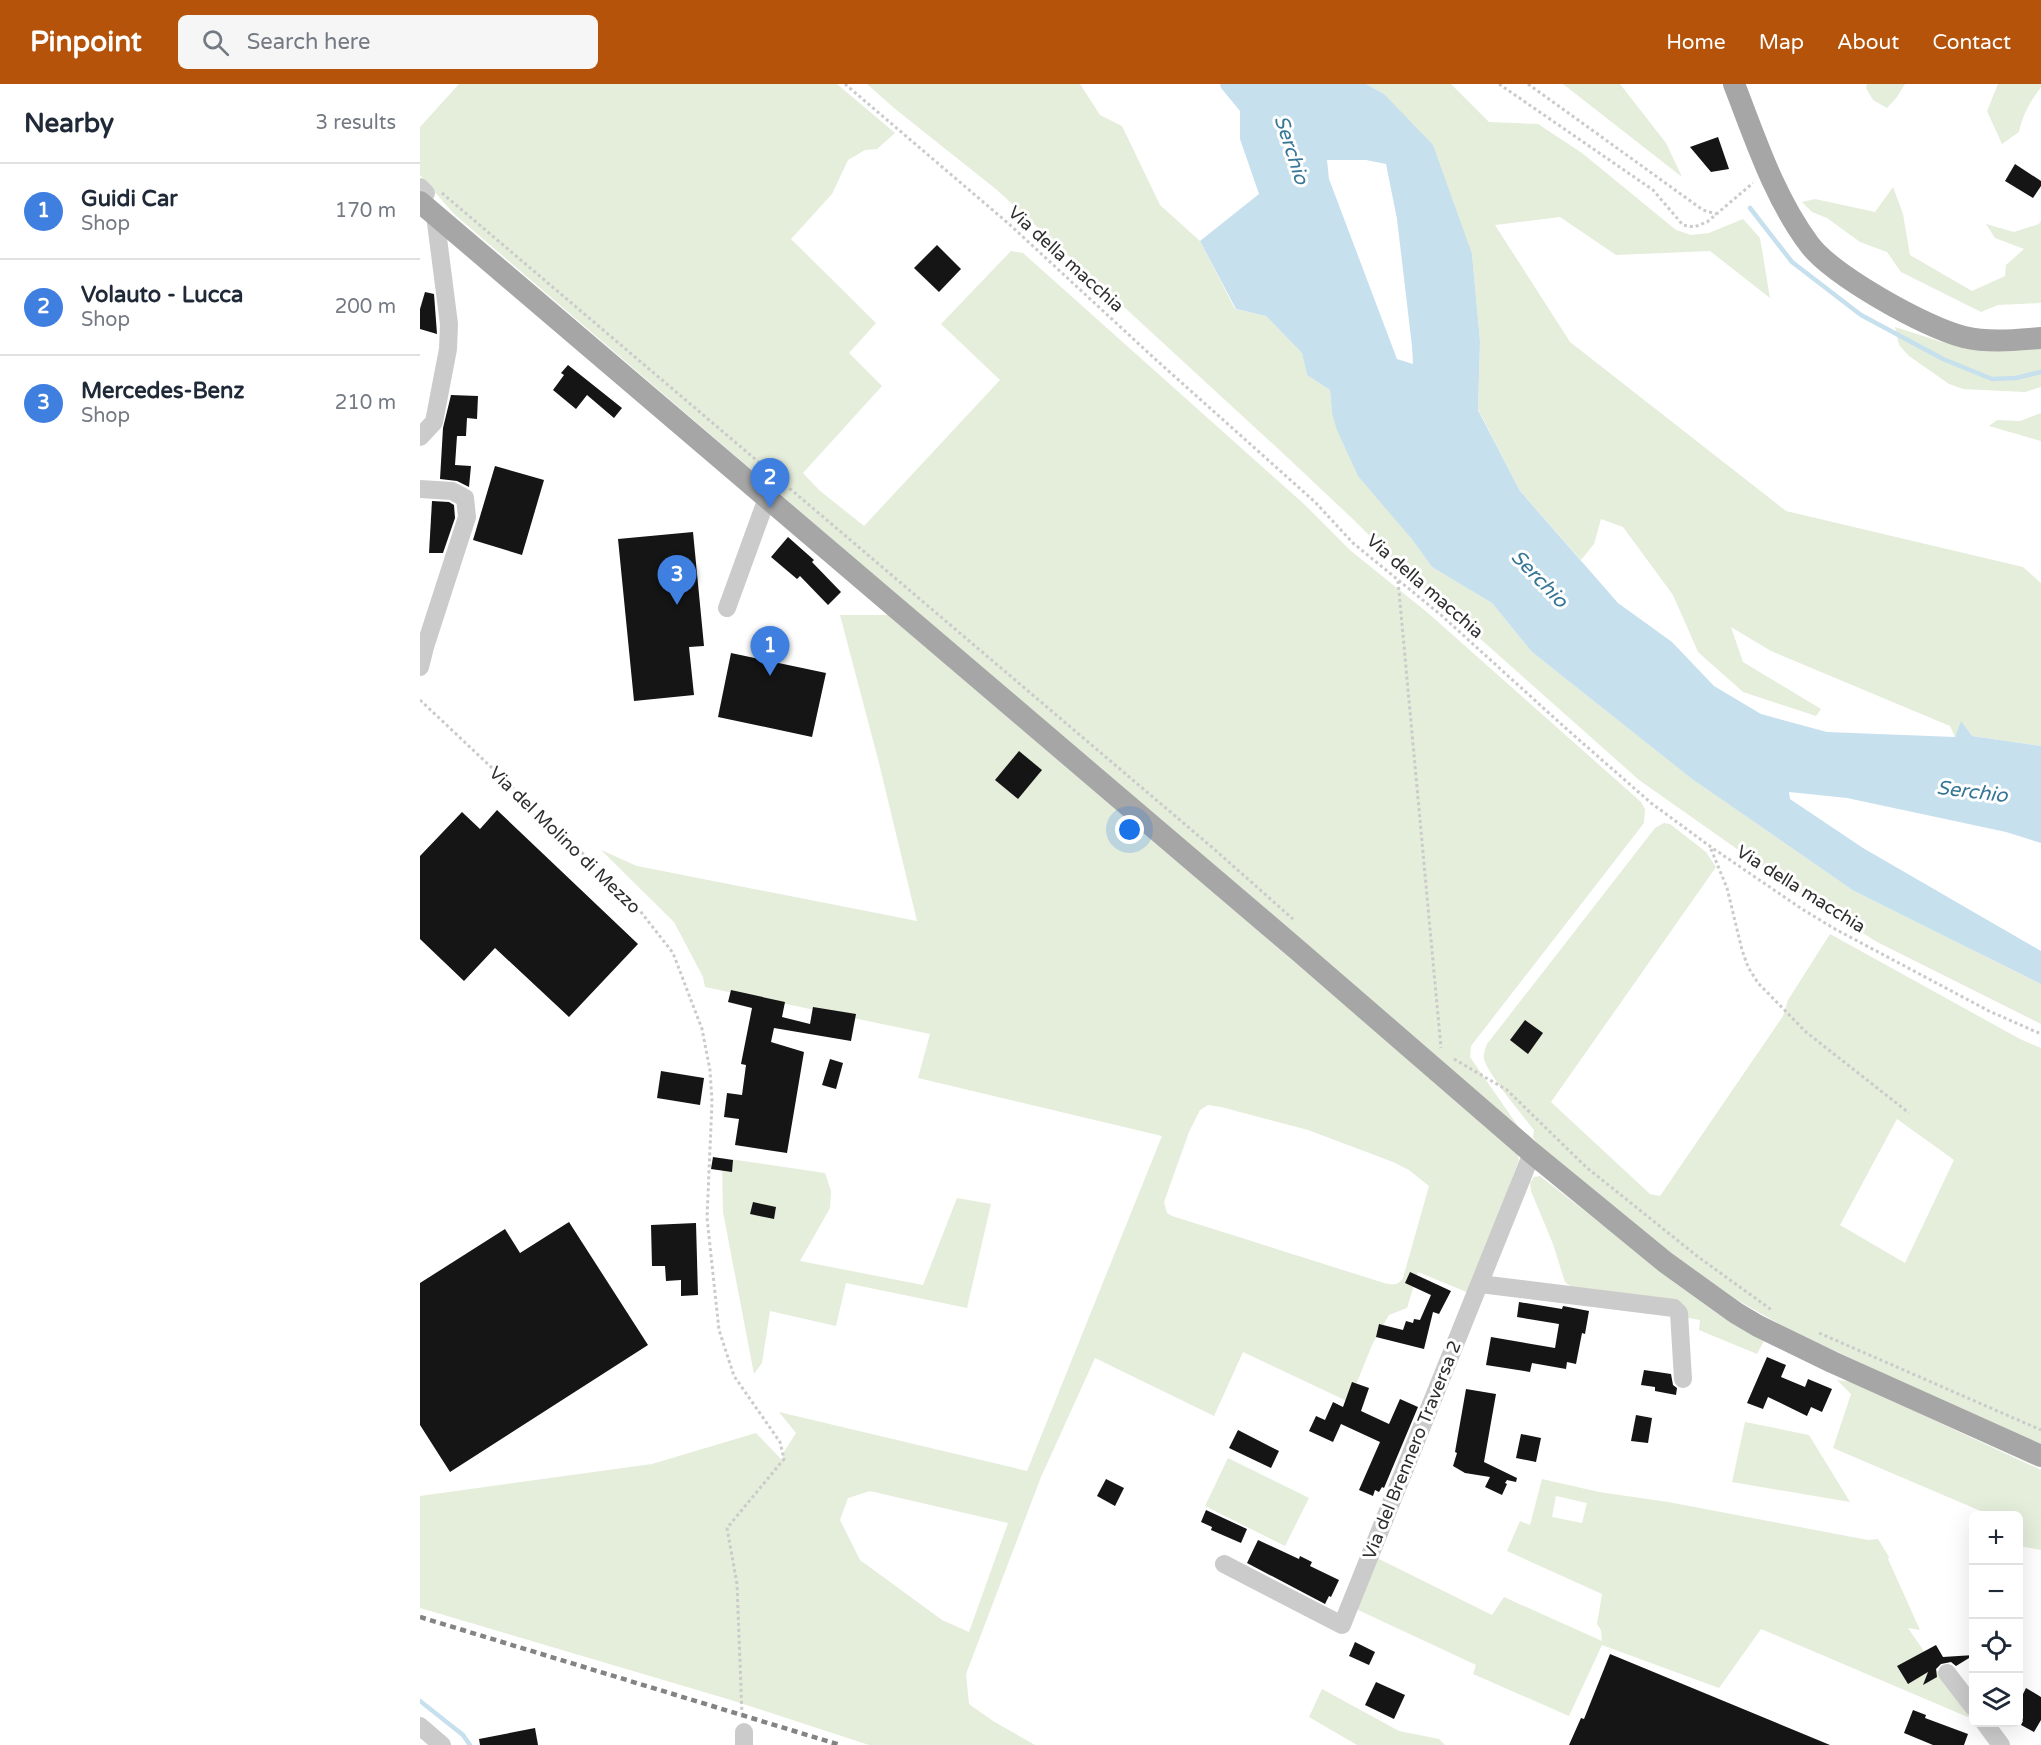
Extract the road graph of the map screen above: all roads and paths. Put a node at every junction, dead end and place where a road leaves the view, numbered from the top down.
1 (845, 84) edge
2 (1498, 84) edge
3 (1528, 84) edge
4 (1734, 84) edge
5 (1768, 170) junction
6 (426, 198) edge
7 (1717, 214) junction
8 (2041, 338) edge
9 (420, 437) edge
10 (420, 489) edge
11 (767, 498) junction
12 (1398, 581) junction
13 (728, 608) dead end
14 (420, 667) edge
15 (420, 700) edge
16 (1711, 847) junction
17 (1301, 926) dead end
18 (2041, 1034) edge
19 (1433, 1042) dead end
20 (1449, 1055) dead end
21 (1909, 1113) dead end
22 (1532, 1153) junction
23 (1480, 1284) junction
24 (1778, 1314) dead end
25 (1819, 1333) dead end
26 (1683, 1379) dead end
27 (2041, 1430) edge
28 (2041, 1456) edge
29 (1224, 1564) dead end
30 (1947, 1673) dead end
31 (1969, 1702) edge
32 (420, 1726) edge
33 (1988, 1727) edge
34 (744, 1738) edge
35 (442, 1745) edge
36 (2001, 1745) edge

1 - 12 path, Via della macchia
2 - 7 path
3 - 7 path
4 - 5 main road
5 - 7 path
5 - 8 main road
6 - 9 street
6 - 11 main road
6 - 17 path
10 - 14 street
11 - 13 street
11 - 22 main road
12 - 16 path, Via della macchia
12 - 19 path
15 - 34 path, Via del Molino di Mezzo
16 - 18 path, Via della macchia
16 - 21 path
20 - 24 path
22 - 23 street, Via del Brennero Traversa 2
22 - 28 main road
23 - 26 street
23 - 29 street, Via del Brennero Traversa 2
25 - 27 path
30 - 31 street
32 - 35 street
33 - 36 street

